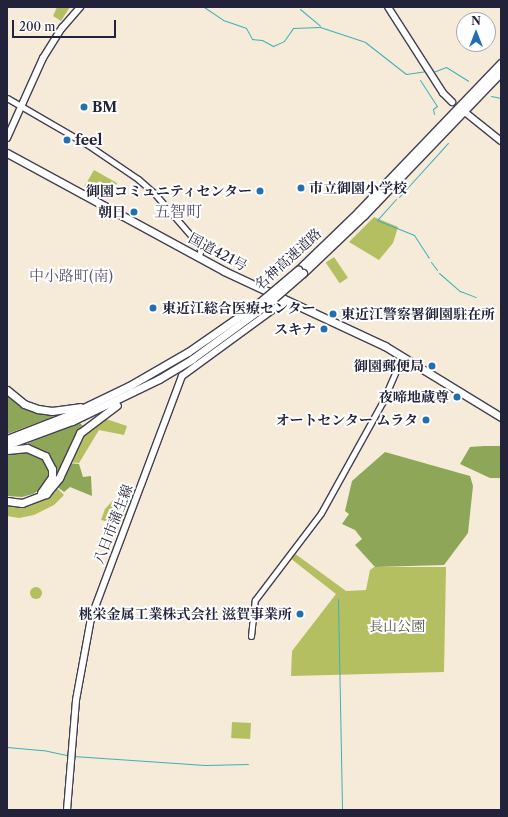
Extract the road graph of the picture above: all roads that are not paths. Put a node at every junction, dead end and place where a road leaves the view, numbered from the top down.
1 (80, 7) edge
2 (388, 7) edge
3 (501, 63) edge
4 (501, 72) edge
5 (7, 98) edge
6 (452, 102) dead end
7 (21, 106) junction
8 (466, 113) dead end
9 (7, 138) edge
10 (501, 141) edge
11 (7, 153) edge
12 (198, 257) junction
13 (300, 271) junction
14 (285, 301) junction
15 (263, 303) junction
16 (402, 357) junction
17 (192, 359) junction
18 (7, 390) edge
19 (93, 404) junction
20 (501, 417) edge
21 (7, 439) edge
22 (7, 446) edge
23 (7, 450) edge
24 (7, 498) edge
25 (7, 501) edge
26 (250, 636) dead end
27 (67, 810) edge

1 - 7 main road
2 - 6 main road
3 - 13 highway, 名神高速道路
4 - 13 highway, 名神高速道路
5 - 7 street
7 - 9 main road
7 - 12 street
8 - 10 main road
11 - 12 highway, 国道421号
12 - 14 highway, 国道421号
13 - 15 highway, 名神高速道路, bridge
14 - 16 highway, 国道421号
14 - 27 main road, 八日市蒲生線
15 - 17 highway, 名神高速道路
15 - 19 highway, 名神高速道路
16 - 20 highway, 国道421号
16 - 26 street
17 - 22 highway, 名神高速道路
17 - 25 highway
18 - 19 highway
19 - 21 highway, 名神高速道路
23 - 24 highway

